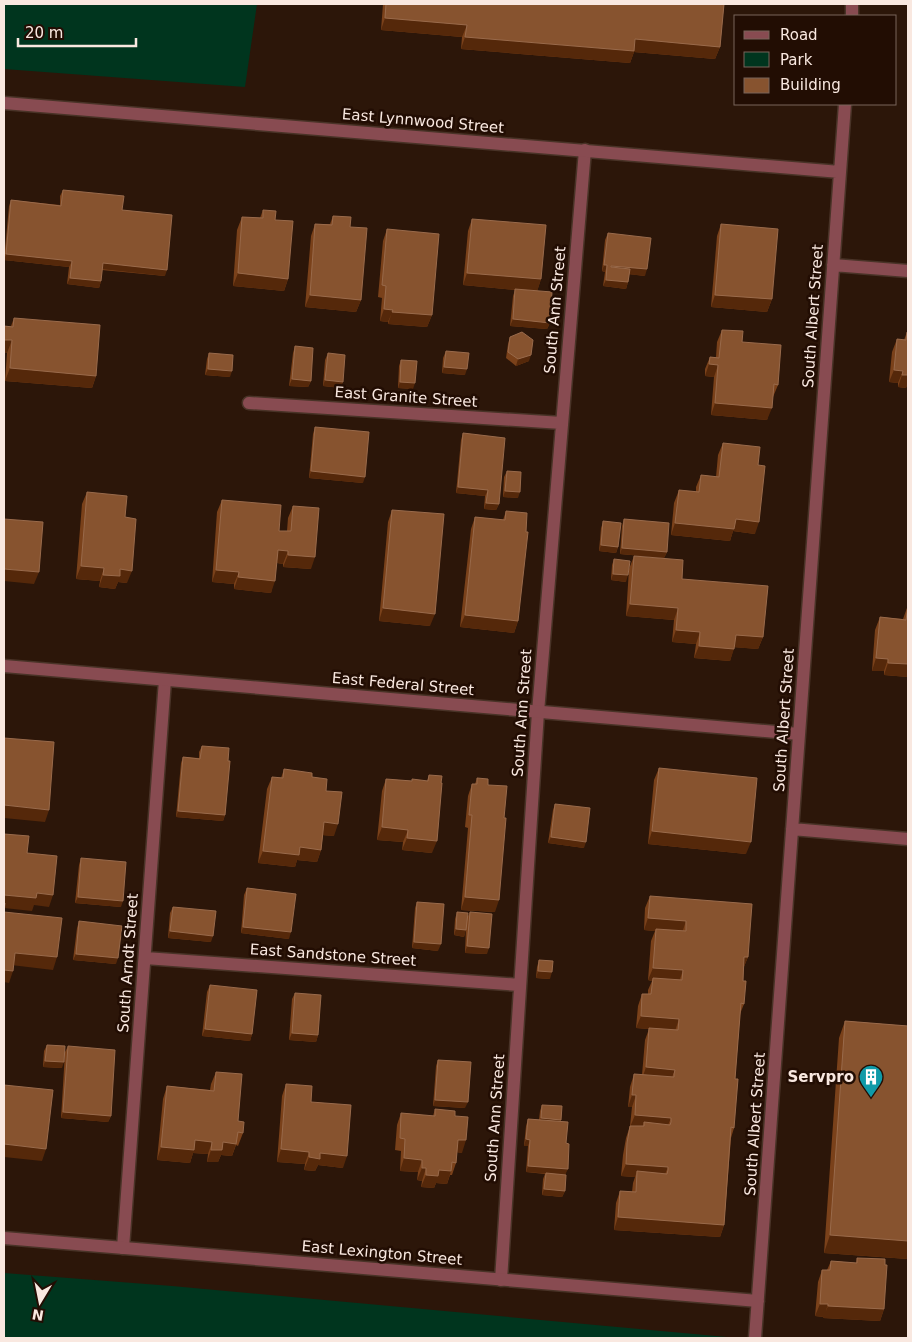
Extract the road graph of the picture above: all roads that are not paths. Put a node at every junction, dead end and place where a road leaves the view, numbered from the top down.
1 (4, 103) edge
2 (845, 105) edge
3 (586, 150) junction
4 (840, 172) junction
5 (833, 265) junction
6 (908, 271) edge
7 (249, 403) dead end
8 (562, 423) junction
9 (4, 666) edge
10 (165, 680) junction
11 (538, 712) junction
12 (799, 734) junction
13 (792, 830) junction
14 (908, 839) edge
15 (145, 958) junction
16 (520, 985) junction
17 (4, 1238) edge
18 (123, 1248) junction
19 (500, 1280) junction
20 (758, 1300) junction
21 (755, 1338) edge

1 - 3 street, East Lynnwood Street
2 - 4 street, South Albert Street
3 - 4 street, East Lynnwood Street
3 - 8 street, South Ann Street
4 - 5 street, South Albert Street
5 - 6 street
5 - 12 street, South Albert Street
7 - 8 street, East Granite Street
8 - 11 street, South Ann Street
9 - 10 street, East Federal Street
10 - 11 street, East Federal Street
10 - 15 street, South Arndt Street
11 - 12 street, East Federal Street
11 - 16 street, South Ann Street
12 - 13 street, South Albert Street
13 - 14 street
13 - 20 street, South Albert Street
15 - 16 street, East Sandstone Street
15 - 18 street, South Arndt Street
16 - 19 street, South Ann Street
17 - 18 street, East Lexington Street
18 - 19 street, East Lexington Street
19 - 20 street, East Lexington Street
20 - 21 street, South Albert Street

